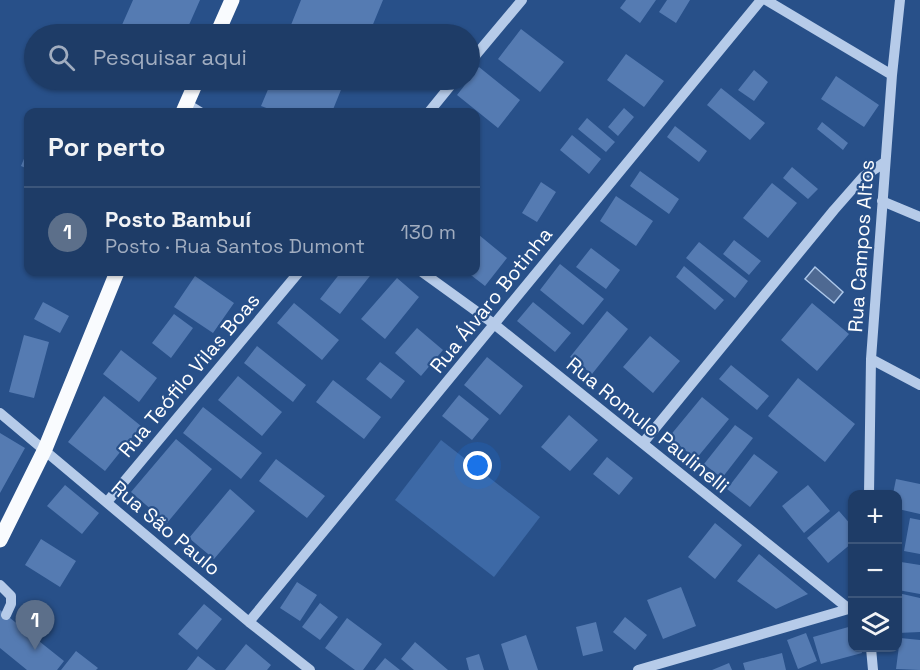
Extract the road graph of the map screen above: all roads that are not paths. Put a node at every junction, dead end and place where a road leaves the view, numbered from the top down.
1 (232, 0) edge
2 (522, 0) edge
3 (761, 0) edge
4 (766, 0) edge
5 (900, 0) edge
6 (221, 24) edge
7 (480, 50) edge
8 (892, 75) junction
9 (195, 90) edge
10 (447, 90) edge
11 (190, 108) edge
12 (432, 108) edge
13 (885, 162) junction
14 (882, 201) junction
15 (920, 217) edge
16 (115, 276) edge
17 (296, 276) edge
18 (428, 276) edge
19 (494, 324) junction
20 (871, 359) junction
21 (920, 384) edge
22 (0, 413) edge
23 (643, 443) junction
24 (45, 449) junction
25 (869, 490) edge
26 (107, 502) junction
27 (0, 540) edge
28 (0, 585) edge
29 (848, 607) edge
30 (848, 610) edge
31 (6, 615) dead end
32 (249, 622) junction
33 (871, 652) edge
34 (310, 670) edge
35 (638, 670) edge
36 (873, 670) edge

1 - 6 main road
2 - 7 street
3 - 19 street, Rua Álvaro Botinha
4 - 8 street
5 - 8 street, Rua Campos Altos
8 - 13 street, Rua Campos Altos
9 - 11 main road
10 - 12 street
13 - 14 street, Rua Campos Altos
13 - 23 street
14 - 15 street
14 - 20 street, Rua Campos Altos
16 - 24 main road
17 - 26 street, Rua Teófilo Vilas Boas
18 - 19 street, Rua Romulo Paulinelli
19 - 23 street, Rua Romulo Paulinelli
19 - 32 street, Rua Álvaro Botinha
20 - 21 street
20 - 25 street, Rua Campos Altos
22 - 24 street, Rua São Paulo
23 - 29 street, Rua Romulo Paulinelli
24 - 26 street, Rua São Paulo
24 - 27 main road
26 - 32 street, Rua São Paulo
28 - 31 street
30 - 35 street
32 - 34 street, Rua São Paulo
33 - 36 street

